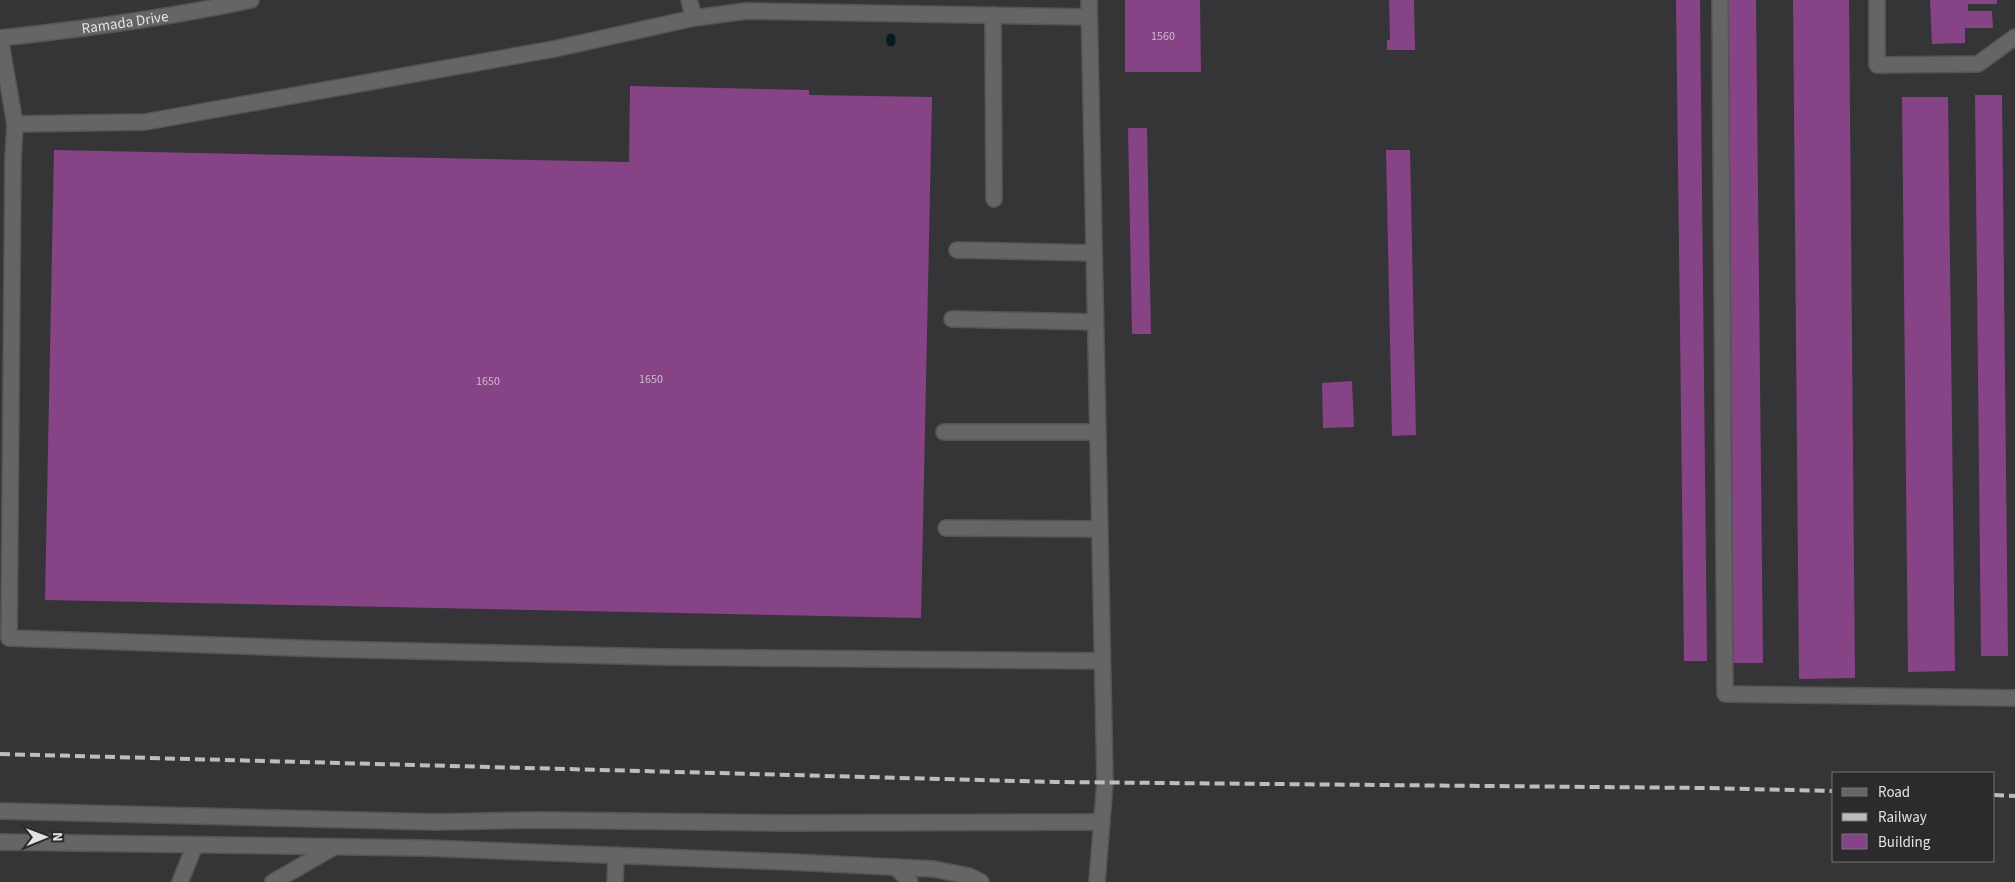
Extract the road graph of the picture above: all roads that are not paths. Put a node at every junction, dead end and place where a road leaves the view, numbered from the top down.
1 (251, 0) edge
2 (690, 0) edge
3 (1089, 0) edge
4 (1720, 0) edge
5 (1877, 0) edge
6 (993, 15) junction
7 (1089, 17) junction
8 (694, 18) junction
9 (2015, 37) edge
10 (0, 38) edge
11 (15, 124) junction
12 (994, 199) dead end
13 (957, 250) dead end
14 (1094, 253) junction
15 (952, 319) dead end
16 (1095, 322) junction
17 (944, 432) dead end
18 (1098, 432) junction
19 (946, 528) dead end
20 (1100, 529) junction
21 (1102, 661) junction
22 (2015, 698) edge
23 (0, 811) edge
24 (1102, 822) junction
25 (0, 842) edge
26 (195, 845) junction
27 (334, 847) junction
28 (616, 855) junction
29 (896, 867) junction
30 (180, 882) edge
31 (273, 882) edge
32 (615, 882) edge
33 (910, 882) edge
34 (981, 882) edge
35 (1098, 882) edge

1 - 10 street, Ramada Drive
2 - 8 street
3 - 7 street
4 - 22 street
5 - 9 street
6 - 7 street
6 - 8 street
6 - 12 street
7 - 14 street
8 - 11 street
10 - 11 street
11 - 21 street
13 - 14 street
14 - 16 street
15 - 16 street
16 - 18 street
17 - 18 street
18 - 20 street
19 - 20 street
20 - 21 street
21 - 24 street
23 - 24 street
24 - 35 street
25 - 26 street
26 - 27 street
26 - 30 street
27 - 28 street
27 - 31 street
28 - 29 street
28 - 32 street
29 - 33 street
29 - 34 street

